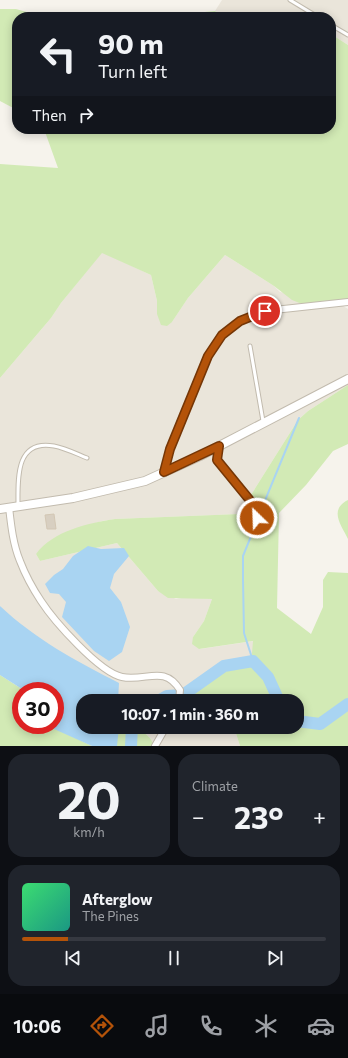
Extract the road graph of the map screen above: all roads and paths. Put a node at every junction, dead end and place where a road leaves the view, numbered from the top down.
1 (290, 0) edge
2 (301, 0) edge
3 (298, 5) junction
4 (310, 12) edge
5 (336, 28) edge
6 (348, 35) edge
7 (348, 302) edge
8 (250, 346) dead end
9 (348, 379) edge
10 (264, 422) junction
11 (219, 446) junction
12 (87, 458) dead end
13 (164, 472) junction
14 (14, 506) junction
15 (0, 509) edge
16 (257, 518) dead end
17 (180, 694) edge
18 (162, 734) edge
19 (155, 746) edge

1 - 3 lane
2 - 3 lane
3 - 4 lane
5 - 6 lane
7 - 13 street
8 - 10 lane
9 - 10 street
10 - 11 street
11 - 13 street
11 - 16 street
12 - 14 lane
13 - 14 street
14 - 15 street
14 - 17 street
18 - 19 street

